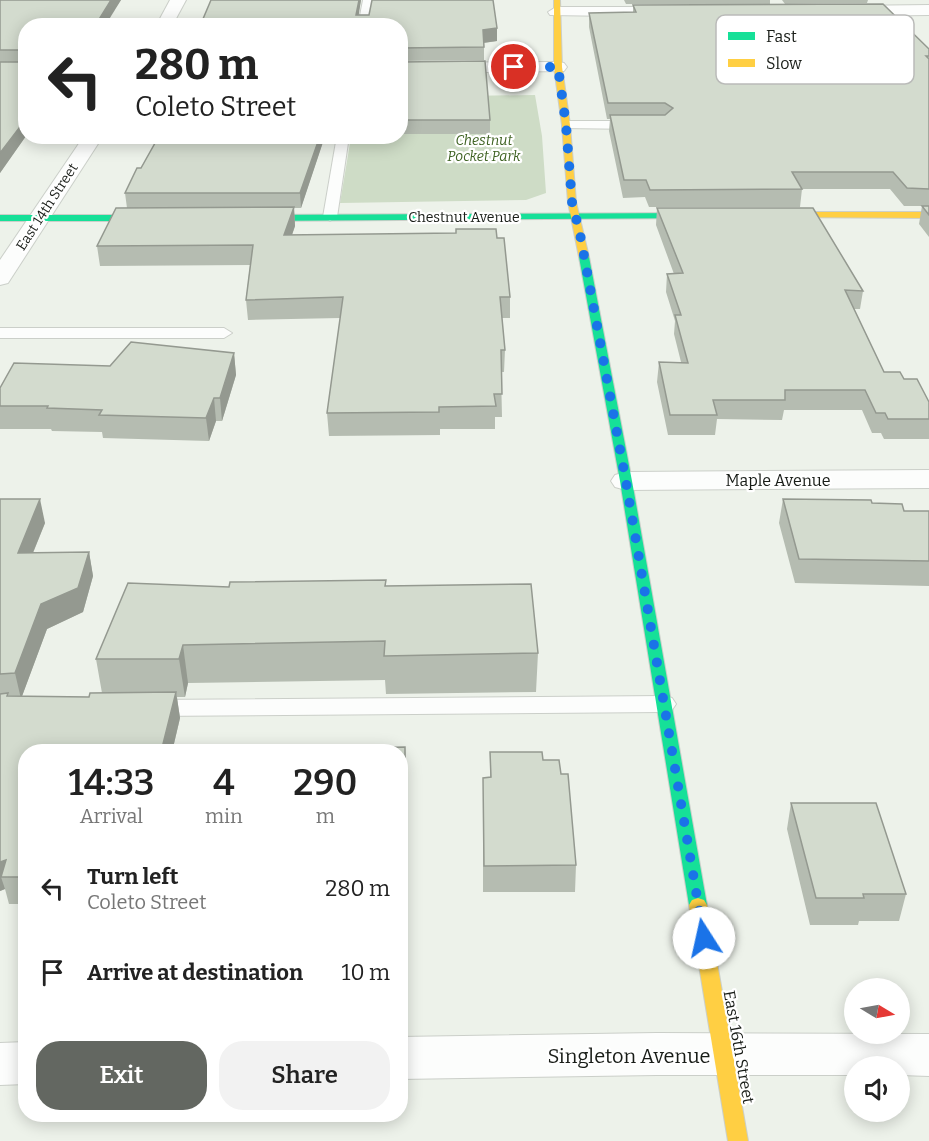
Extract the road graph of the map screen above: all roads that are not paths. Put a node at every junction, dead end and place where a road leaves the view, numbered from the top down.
1 (178, 0) edge
2 (368, 0) edge
3 (919, 0) edge
4 (557, 6) edge
5 (830, 11) edge
6 (929, 11) edge
7 (687, 12) edge
8 (168, 18) edge
9 (365, 18) edge
10 (558, 67) junction
11 (408, 68) edge
12 (566, 125) junction
13 (653, 125) edge
14 (89, 144) edge
15 (342, 144) edge
16 (929, 215) edge
17 (720, 216) edge
18 (756, 216) edge
19 (330, 217) junction
20 (576, 217) junction
21 (168, 218) edge
22 (238, 218) edge
23 (0, 219) edge
24 (41, 219) junction
25 (0, 278) edge
26 (0, 333) edge
27 (224, 333) dead end
28 (929, 479) edge
29 (626, 482) junction
30 (664, 704) junction
31 (132, 708) edge
32 (723, 1055) junction
33 (929, 1055) edge
34 (408, 1058) edge
35 (18, 1063) edge
36 (0, 1064) edge
37 (738, 1141) edge

1 - 8 street
2 - 9 lane
3 - 6 street
4 - 7 street
4 - 10 street, East 16th Street
5 - 6 street
10 - 11 street
10 - 12 street, East 16th Street
12 - 13 lane
12 - 20 street, East 16th Street
14 - 24 street, East 14th Street
15 - 19 lane
16 - 18 street
17 - 20 street, Chestnut Avenue
19 - 20 street, Chestnut Avenue
19 - 22 street, Chestnut Avenue
20 - 29 street, East 16th Street
21 - 24 street
23 - 24 street
24 - 25 street, East 14th Street
26 - 27 lane
28 - 29 street, Maple Avenue
29 - 30 street, East 16th Street
30 - 31 lane
30 - 32 street, East 16th Street
32 - 33 street, Singleton Avenue
32 - 34 street, Singleton Avenue
32 - 37 street, East 16th Street
35 - 36 street

